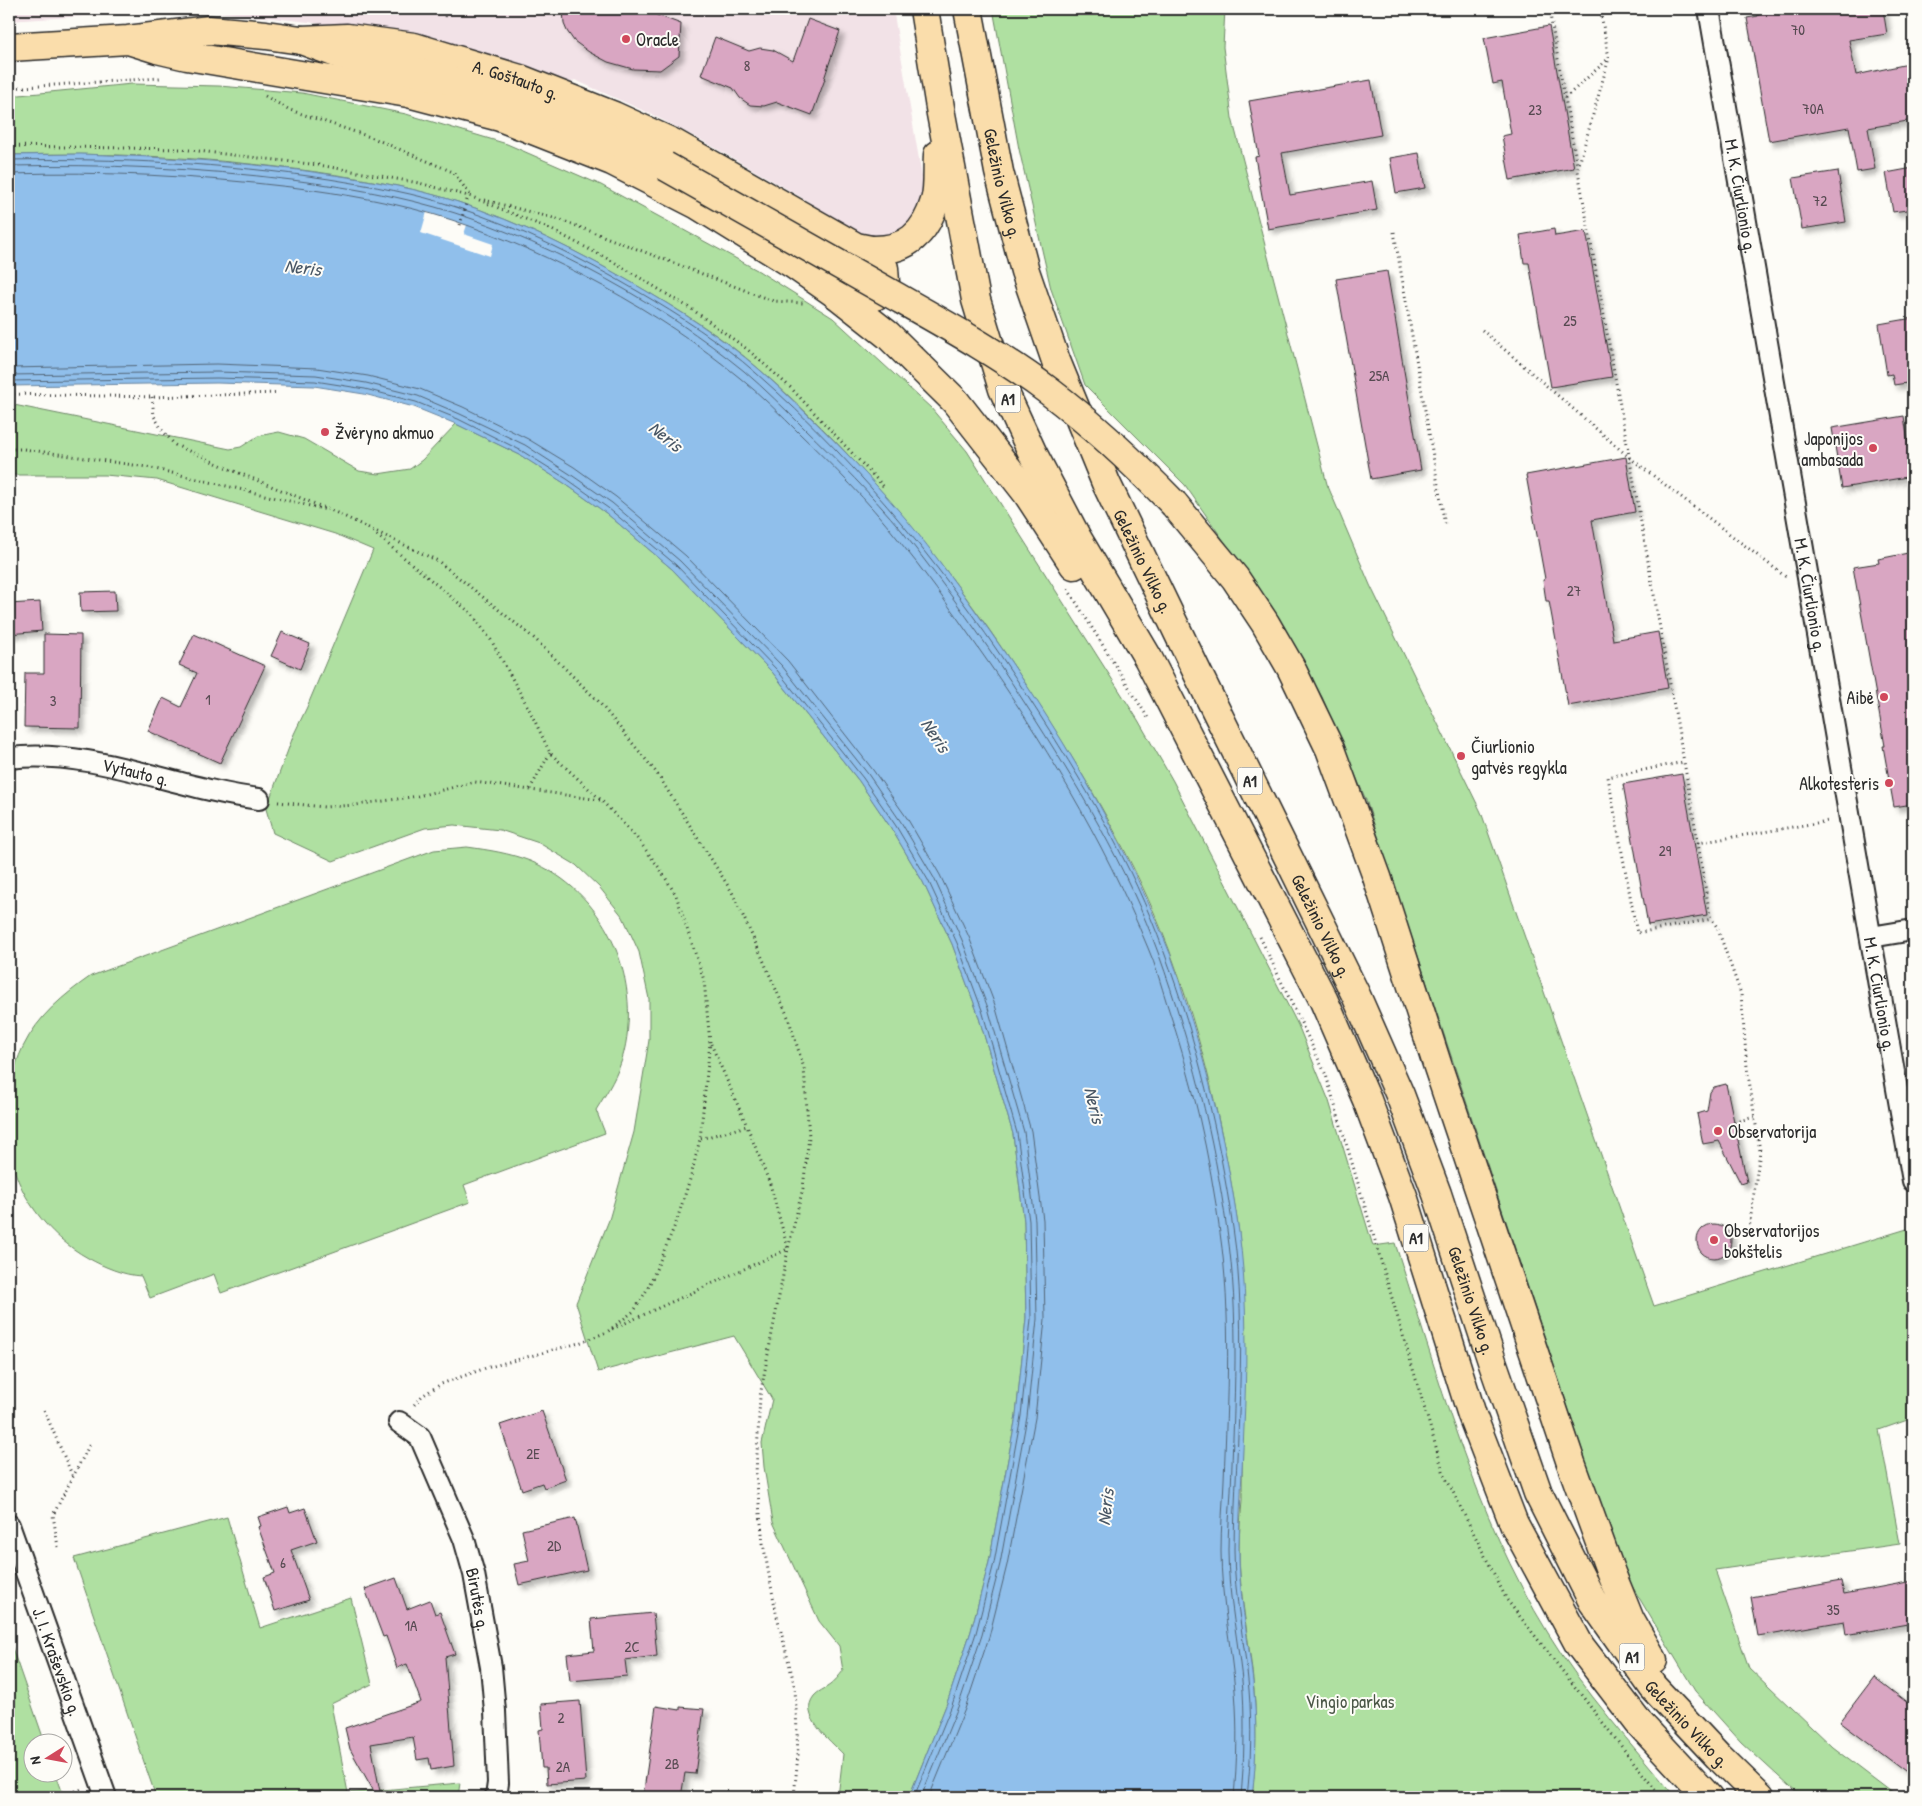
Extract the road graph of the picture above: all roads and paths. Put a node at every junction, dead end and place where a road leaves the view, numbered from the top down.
1 (447, 9) edge
2 (924, 9) edge
3 (968, 9) edge
4 (1549, 9) edge
5 (1600, 9) edge
6 (1709, 9) edge
7 (445, 17) dead end
8 (128, 40) junction
9 (301, 40) junction
10 (9, 47) edge
11 (1609, 58) junction
12 (170, 78) dead end
13 (9, 88) edge
14 (259, 93) dead end
15 (1565, 98) junction
16 (941, 114) junction
17 (9, 146) edge
18 (1578, 169) junction
19 (470, 197) junction
20 (460, 225) dead end
21 (1394, 232) dead end
22 (871, 250) junction
23 (836, 294) junction
24 (808, 303) dead end
25 (1482, 330) dead end
26 (9, 394) edge
27 (277, 394) dead end
28 (152, 397) junction
29 (9, 449) edge
30 (1630, 458) junction
31 (886, 488) dead end
32 (335, 512) junction
33 (1445, 525) dead end
34 (369, 529) junction
35 (1064, 584) dead end
36 (1812, 597) junction
37 (1148, 658) junction
38 (1149, 720) dead end
39 (550, 753) junction
40 (9, 758) edge
41 (1684, 762) junction
42 (529, 790) junction
43 (259, 800) joint
44 (601, 800) junction
45 (1850, 817) junction
46 (1698, 843) junction
47 (1712, 919) junction
48 (1913, 930) edge
49 (1260, 936) dead end
50 (1871, 937) junction
51 (710, 1043) junction
52 (1755, 1117) junction
53 (1734, 1122) dead end
54 (747, 1126) junction
55 (700, 1140) junction
56 (1913, 1181) edge
57 (1731, 1238) dead end
58 (788, 1248) junction
59 (607, 1332) junction
60 (44, 1410) dead end
61 (399, 1422) joint
62 (91, 1442) dead end
63 (73, 1477) junction
64 (9, 1525) edge
65 (58, 1547) dead end
66 (15, 1565) edge
67 (1718, 1756) junction
68 (106, 1797) edge
69 (496, 1797) edge
70 (794, 1797) edge
71 (1661, 1797) edge
72 (1708, 1797) edge
73 (1760, 1797) edge

1 - 7 path
2 - 16 main road, Geležinio Vilko g. / A1
3 - 67 main road, Geležinio Vilko g. / A1
4 - 15 path
5 - 11 path
6 - 36 street, M. K. Čiurlionio g.
8 - 9 main road, A. Goštauto g.
8 - 10 main road, A. Goštauto g.
8 - 23 main road, A. Goštauto g.
9 - 22 main road, A. Goštauto g.
9 - 67 main road, bridge
11 - 15 path
11 - 18 path
12 - 13 path
14 - 19 path
15 - 18 path
16 - 22 main road
16 - 37 main road, Geležinio Vilko g. / A1
17 - 19 path
18 - 30 path
19 - 20 path
19 - 24 path
19 - 31 path
21 - 33 path
22 - 23 main road
23 - 37 main road, A. Goštauto g.
25 - 30 path
26 - 28 path
27 - 28 path
28 - 32 path
29 - 32 path
30 - 36 path
30 - 41 path
32 - 34 path
34 - 39 path
34 - 58 path
35 - 38 path
36 - 45 street, M. K. Čiurlionio g.
37 - 72 main road, Geležinio Vilko g. / A1
39 - 42 path
39 - 44 path
40 - 43 street, Vytauto g.
41 - 46 path
41 - 47 path
42 - 43 path
42 - 44 path
44 - 51 path
45 - 46 path
45 - 50 street, M. K. Čiurlionio g.
46 - 47 path
47 - 52 path
48 - 50 street
49 - 71 path
50 - 56 street, M. K. Čiurlionio g.
51 - 54 path
51 - 55 path
52 - 53 path
52 - 57 path
54 - 55 path
54 - 58 path
55 - 59 path
58 - 59 path
58 - 70 path
59 - 61 path
60 - 63 path
61 - 69 street, Birutės g.
62 - 63 path
63 - 65 path
64 - 66 street, J. I. Kraševskio g.
66 - 68 street, J. I. Kraševskio g.
67 - 73 main road, Geležinio Vilko g. / A1

